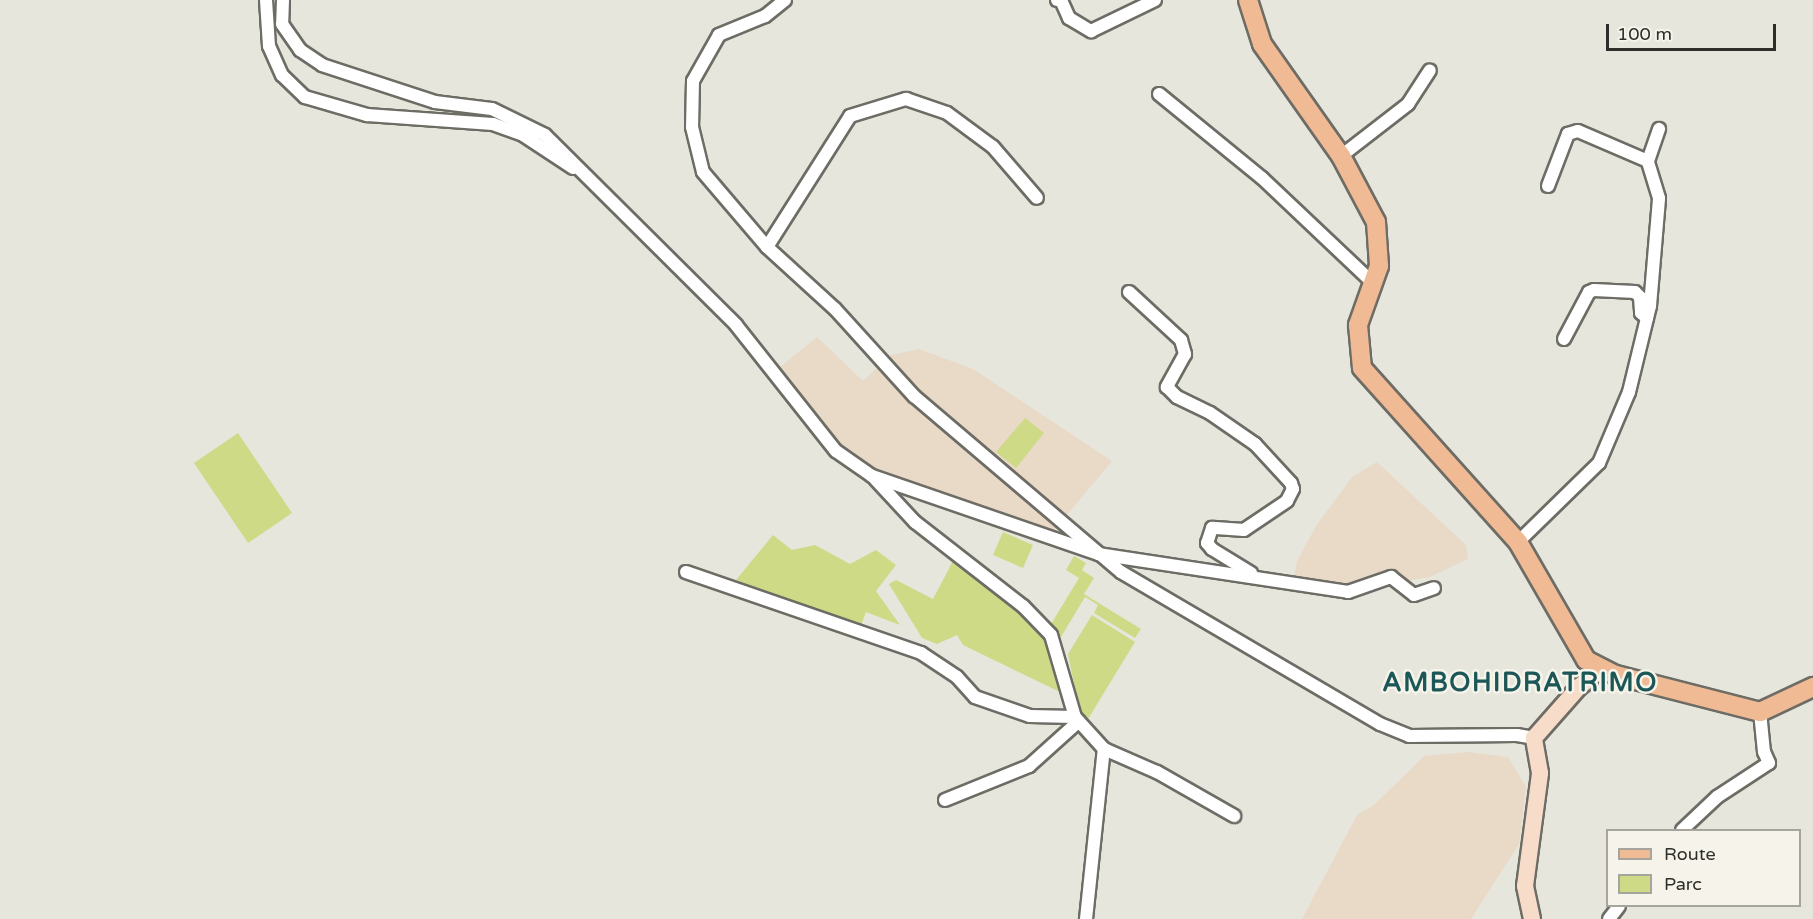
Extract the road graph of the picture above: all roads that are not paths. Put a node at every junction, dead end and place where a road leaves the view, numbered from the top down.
1 (266, 0) edge
2 (283, 0) edge
3 (785, 0) edge
4 (1057, 0) edge
5 (1155, 0) edge
6 (1248, 0) edge
7 (1430, 70) dead end
8 (1159, 94) dead end
9 (1659, 129) dead end
10 (1341, 156) junction
11 (1648, 161) junction
12 (584, 174) junction
13 (1548, 186) dead end
14 (1037, 198) dead end
15 (767, 247) junction
16 (1373, 284) junction
17 (1129, 292) dead end
18 (1647, 318) junction
19 (1564, 339) dead end
20 (872, 476) junction
21 (1518, 542) junction
22 (1098, 554) junction
23 (686, 572) dead end
24 (1258, 577) junction
25 (1434, 588) dead end
26 (1600, 668) junction
27 (1813, 687) edge
28 (1760, 712) junction
29 (1077, 719) junction
30 (1534, 738) junction
31 (1104, 749) junction
32 (945, 800) dead end
33 (1234, 816) dead end
34 (1684, 829) edge
35 (1618, 907) edge
36 (1086, 919) edge
37 (1532, 919) edge
38 (1609, 919) edge

1 - 12 street
2 - 12 street
3 - 15 street
4 - 5 street
6 - 10 main road
7 - 10 street
8 - 16 street
9 - 11 street
10 - 16 main road
11 - 13 street
11 - 18 street
12 - 20 street
14 - 15 street
15 - 22 street
16 - 21 main road
17 - 24 street
18 - 19 street
18 - 21 street
20 - 22 street
20 - 29 street
21 - 26 main road
22 - 24 street
22 - 30 street
23 - 29 street
24 - 25 street
26 - 28 main road
26 - 30 street
27 - 28 main road
28 - 34 street
29 - 31 street
29 - 32 street
30 - 37 street
31 - 33 street
31 - 36 street
35 - 38 street

